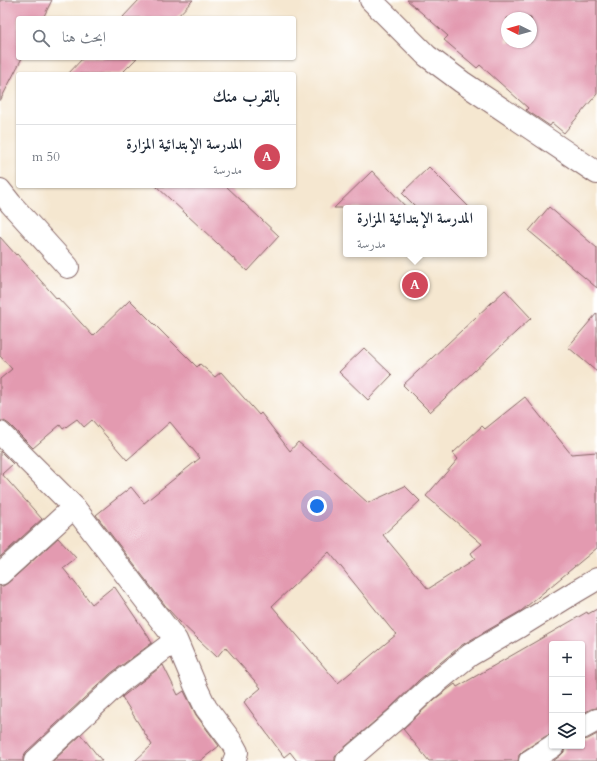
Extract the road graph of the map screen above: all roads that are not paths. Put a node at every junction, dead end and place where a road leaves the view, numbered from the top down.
1 (370, 0) edge
2 (597, 173) edge
3 (0, 190) edge
4 (68, 267) dead end
5 (0, 433) edge
6 (74, 507) junction
7 (0, 574) edge
8 (597, 579) edge
9 (176, 640) junction
10 (597, 720) edge
11 (585, 726) edge
12 (549, 749) edge
13 (35, 761) edge
14 (234, 761) edge
15 (347, 761) edge
16 (530, 761) edge

1 - 2 street
3 - 4 street
5 - 6 street
6 - 7 street
6 - 9 street
8 - 15 street
9 - 13 street
9 - 14 street
10 - 11 street
12 - 16 street

